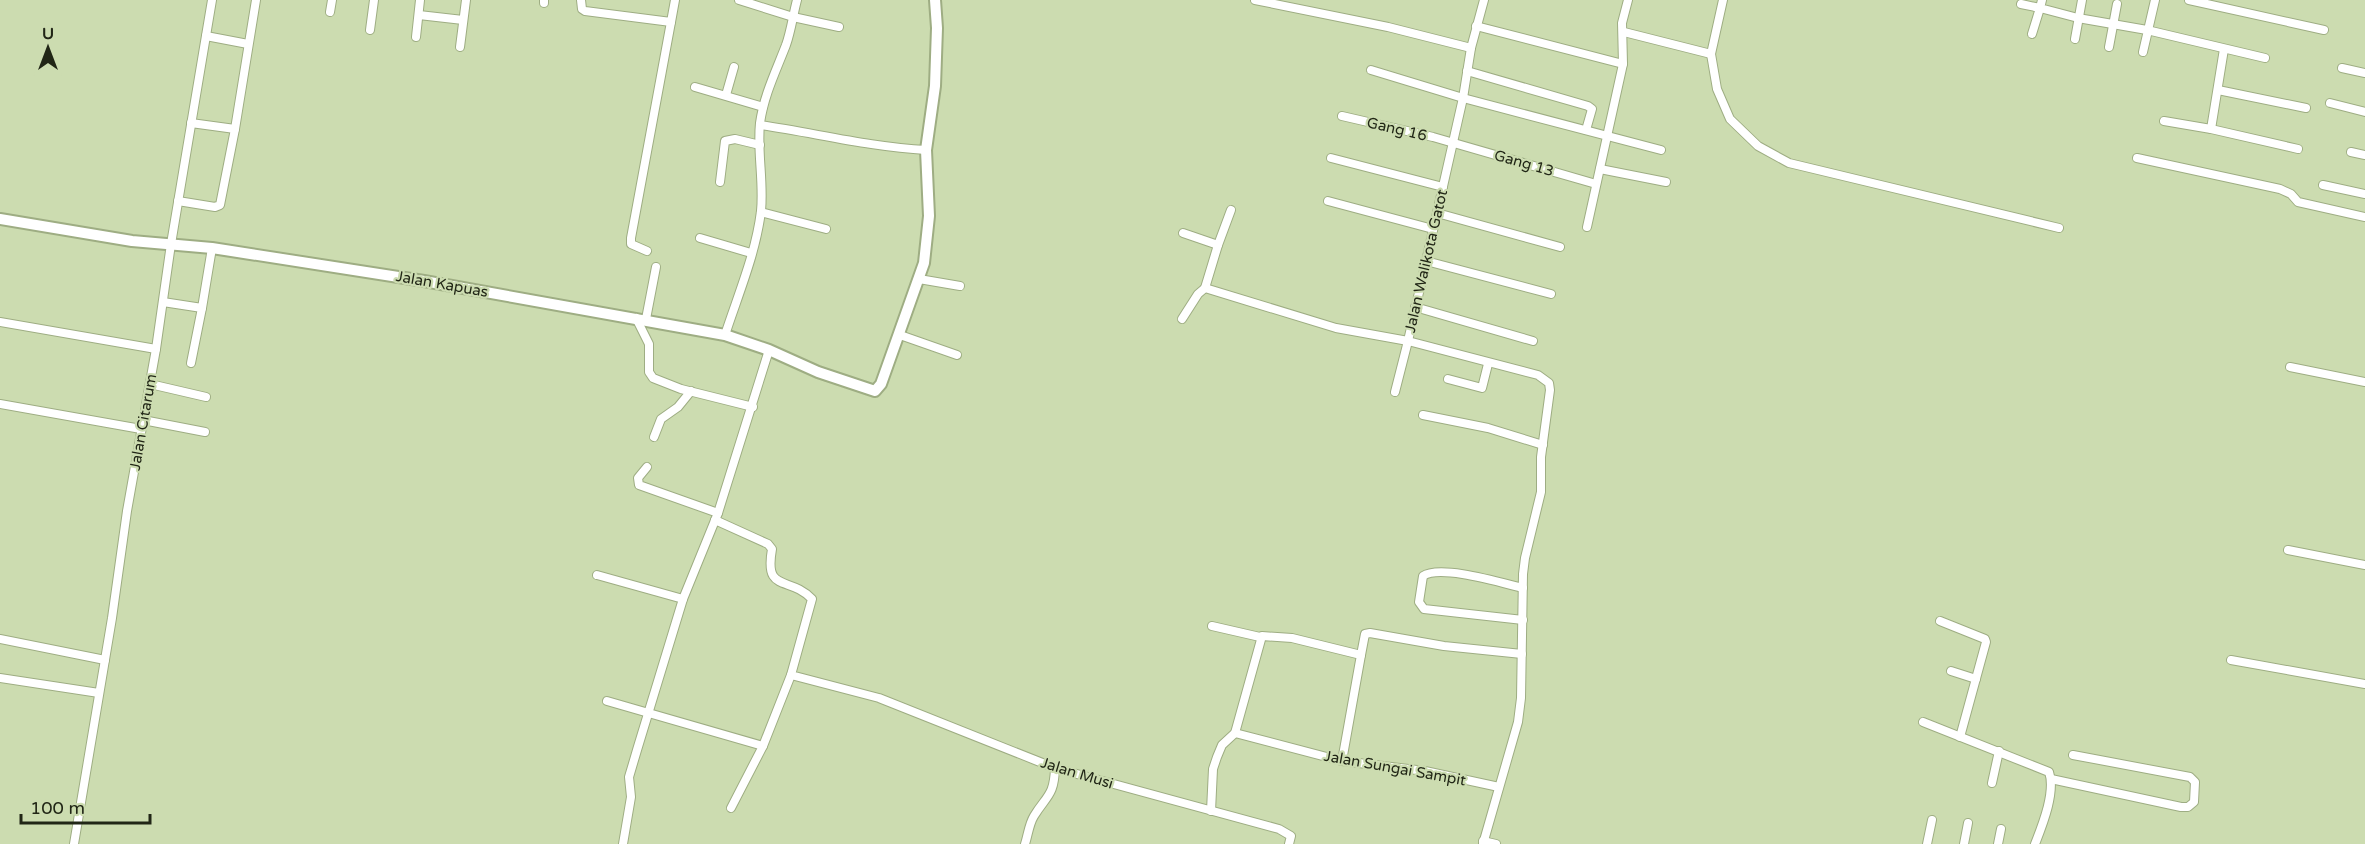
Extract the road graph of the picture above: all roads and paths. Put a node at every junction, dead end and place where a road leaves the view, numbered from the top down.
1 (212, 0) edge
2 (256, 0) edge
3 (332, 0) edge
4 (374, 0) edge
5 (420, 0) edge
6 (466, 0) edge
7 (581, 0) edge
8 (675, 0) edge
9 (739, 0) edge
10 (796, 0) edge
11 (935, 0) edge
12 (1255, 0) edge
13 (1482, 0) edge
14 (1628, 0) edge
15 (1723, 0) edge
16 (2082, 0) edge
17 (2155, 0) edge
18 (2189, 0) edge
19 (2021, 4) dead end
20 (2041, 4) edge
21 (2117, 4) dead end
22 (330, 12) dead end
23 (418, 15) junction
24 (793, 17) junction
25 (2078, 18) junction
26 (463, 20) junction
27 (671, 22) junction
28 (2114, 25) junction
29 (1476, 26) junction
30 (839, 27) dead end
31 (370, 30) dead end
32 (2147, 30) junction
33 (2324, 30) dead end
34 (1624, 32) junction
35 (2032, 34) dead end
36 (206, 36) junction
37 (416, 37) dead end
38 (2075, 39) dead end
39 (248, 44) junction
40 (460, 47) dead end
41 (2109, 47) dead end
42 (1471, 48) junction
43 (2224, 49) junction
44 (2143, 52) dead end
45 (1711, 54) junction
46 (2265, 58) dead end
47 (1623, 63) junction
48 (734, 67) dead end
49 (2342, 68) dead end
50 (1371, 70) dead end
51 (1467, 71) junction
52 (2365, 73) edge
53 (695, 87) dead end
54 (2218, 90) junction
55 (726, 95) junction
56 (1463, 98) junction
57 (2330, 103) dead end
58 (763, 107) junction
59 (2306, 108) dead end
60 (2365, 111) edge
61 (1342, 116) dead end
62 (2164, 121) dead end
63 (191, 123) junction
64 (760, 125) junction
65 (235, 129) junction
66 (2211, 129) junction
67 (1586, 130) junction
68 (1607, 135) junction
69 (1452, 143) junction
70 (760, 145) junction
71 (2298, 149) dead end
72 (926, 150) junction
73 (1661, 150) dead end
74 (2351, 152) dead end
75 (2365, 155) edge
76 (1331, 158) dead end
77 (2137, 158) dead end
78 (1599, 169) junction
79 (720, 182) dead end
80 (1666, 182) dead end
81 (1596, 184) junction
82 (2323, 184) dead end
83 (1443, 187) junction
84 (2365, 194) edge
85 (178, 201) junction
86 (1328, 201) dead end
87 (1231, 210) dead end
88 (761, 212) junction
89 (1437, 213) junction
90 (2365, 217) edge
91 (0, 219) edge
92 (1587, 227) dead end
93 (2059, 228) dead end
94 (826, 229) dead end
95 (1433, 229) junction
96 (1183, 233) dead end
97 (700, 238) dead end
98 (171, 244) junction
99 (1218, 245) junction
100 (212, 248) junction
101 (1560, 248) dead end
102 (647, 251) dead end
103 (751, 253) junction
104 (1426, 261) junction
105 (656, 267) dead end
106 (919, 279) junction
107 (960, 286) dead end
108 (1205, 288) junction
109 (1551, 294) dead end
110 (163, 302) junction
111 (1415, 307) junction
112 (202, 308) junction
113 (1182, 319) dead end
114 (0, 322) edge
115 (641, 322) junction
116 (725, 335) junction
117 (900, 335) junction
118 (1408, 341) junction
119 (1533, 342) dead end
120 (156, 350) junction
121 (768, 353) junction
122 (957, 355) dead end
123 (191, 363) dead end
124 (1488, 364) junction
125 (2290, 367) dead end
126 (1448, 379) dead end
127 (2365, 382) edge
128 (150, 384) junction
129 (691, 391) junction
130 (1395, 392) dead end
131 (206, 397) dead end
132 (0, 404) edge
133 (753, 407) junction
134 (1423, 415) dead end
135 (142, 425) junction
136 (205, 432) dead end
137 (654, 437) dead end
138 (1543, 445) junction
139 (647, 467) dead end
140 (716, 517) junction
141 (2288, 550) dead end
142 (2365, 565) edge
143 (597, 575) dead end
144 (1523, 588) junction
145 (683, 599) junction
146 (1523, 620) junction
147 (1940, 621) dead end
148 (1212, 626) dead end
149 (1260, 637) junction
150 (0, 639) edge
151 (1522, 654) junction
152 (1360, 655) junction
153 (105, 660) junction
154 (2231, 660) dead end
155 (1951, 671) dead end
156 (791, 675) junction
157 (0, 678) edge
158 (1976, 679) junction
159 (2365, 684) edge
160 (99, 693) junction
161 (607, 701) dead end
162 (648, 712) junction
163 (1923, 722) dead end
164 (1235, 732) junction
165 (1960, 737) junction
166 (763, 746) junction
167 (1999, 751) junction
168 (2073, 754) dead end
169 (1342, 761) junction
170 (1055, 768) junction
171 (2051, 779) junction
172 (1992, 783) dead end
173 (1499, 787) junction
174 (730, 808) dead end
175 (1211, 811) junction
176 (1932, 820) dead end
177 (1968, 823) dead end
178 (2001, 829) dead end
179 (1483, 842) edge
180 (74, 844) edge
181 (623, 844) edge
182 (1025, 844) edge
183 (1289, 844) edge
184 (1496, 844) edge
185 (1927, 844) edge
186 (1964, 844) edge
187 (1998, 844) edge
188 (2035, 844) edge

1 - 36 street, Jalan Citarum
2 - 39 street
3 - 22 street
4 - 31 street
5 - 23 street
6 - 26 street
7 - 27 street
8 - 27 street
9 - 24 street
10 - 24 street
11 - 72 main road
12 - 42 street
13 - 29 street, Jalan Walikota Gatot
14 - 34 street
15 - 45 street
16 - 25 street
17 - 32 street
18 - 33 street
19 - 20 street
20 - 25 street
20 - 35 street
21 - 28 street
23 - 26 street
23 - 37 street
24 - 30 street
24 - 58 street
25 - 28 street
25 - 38 street
26 - 40 street
27 - 102 street
28 - 32 street
28 - 41 street
29 - 42 street, Jalan Walikota Gatot
29 - 47 street
32 - 43 street
32 - 44 street
34 - 45 street
34 - 47 street
36 - 39 street
36 - 63 street, Jalan Citarum
39 - 65 street
42 - 51 street, Jalan Walikota Gatot
43 - 46 street
43 - 54 street
45 - 93 street
47 - 68 street
48 - 55 street
49 - 52 street
50 - 56 street
51 - 56 street, Jalan Walikota Gatot
51 - 67 street
53 - 55 street
54 - 59 street
54 - 66 street
55 - 58 street
56 - 67 street
56 - 69 street, Jalan Walikota Gatot
57 - 60 street
58 - 64 street
61 - 69 street, Gang 16
62 - 66 street
63 - 65 street
63 - 85 street, Jalan Citarum
64 - 70 street
64 - 72 street
65 - 85 street
66 - 71 street
67 - 68 street
68 - 73 street
68 - 78 street
69 - 81 street, Gang 13
69 - 83 street, Jalan Walikota Gatot
70 - 79 street
70 - 88 street
72 - 106 main road
74 - 75 street
76 - 83 street
77 - 90 street
78 - 80 street
78 - 81 street
81 - 92 street
82 - 84 street
83 - 89 street, Jalan Walikota Gatot
85 - 98 street, Jalan Citarum
86 - 95 street
87 - 99 street
88 - 94 street
88 - 103 street
89 - 95 street, Jalan Walikota Gatot
89 - 101 street
91 - 98 main road, Jalan Kapuas
95 - 104 street, Jalan Walikota Gatot
96 - 99 street
97 - 103 street
98 - 100 main road, Jalan Kapuas
98 - 110 street, Jalan Citarum
99 - 108 street
100 - 112 street
100 - 115 main road, Jalan Kapuas
103 - 116 street
104 - 109 street
104 - 111 street, Jalan Walikota Gatot
105 - 115 street
106 - 107 street
106 - 117 main road
108 - 113 street
108 - 118 street
110 - 112 street
110 - 120 street, Jalan Citarum
111 - 118 street, Jalan Walikota Gatot
111 - 119 street
112 - 123 street
114 - 120 street
115 - 116 main road, Jalan Kapuas
115 - 129 street
116 - 121 main road, Jalan Kapuas
117 - 121 main road, Jalan Kapuas
117 - 122 street
118 - 124 street, Jalan Walikota Gatot
118 - 130 street
120 - 128 street, Jalan Citarum
121 - 133 street
124 - 126 street
124 - 138 street, Jalan Walikota Gatot
125 - 127 street
128 - 131 street
128 - 135 street, Jalan Citarum
129 - 133 street
129 - 137 street
132 - 135 street
133 - 140 street
134 - 138 street
135 - 136 street
135 - 153 street, Jalan Citarum
138 - 144 street, Jalan Walikota Gatot
139 - 140 street
140 - 145 street
140 - 156 street
141 - 142 street
143 - 145 street
144 - 146 street, Jalan Walikota Gatot
144 - 146 street
145 - 162 street
146 - 151 street, Jalan Walikota Gatot
147 - 158 street
148 - 149 street
149 - 152 street
149 - 164 street
150 - 153 street
151 - 152 street
151 - 173 street, Jalan Walikota Gatot
152 - 169 street
153 - 160 street, Jalan Citarum
154 - 159 street
155 - 158 street
156 - 166 street
156 - 170 street, Jalan Musi
157 - 160 street
158 - 165 street
160 - 180 street, Jalan Citarum
161 - 162 street
162 - 166 street
162 - 181 street
163 - 165 street
164 - 169 street, Jalan Sungai Sampit
164 - 175 street
165 - 167 street
166 - 174 street
167 - 171 street
167 - 172 street
168 - 171 street
169 - 173 street, Jalan Sungai Sampit
170 - 175 street, Jalan Musi
170 - 182 street
171 - 188 street
173 - 179 street, Jalan Walikota Gatot
175 - 183 street, Jalan Musi
176 - 185 street
177 - 186 street
178 - 187 street
179 - 184 street

